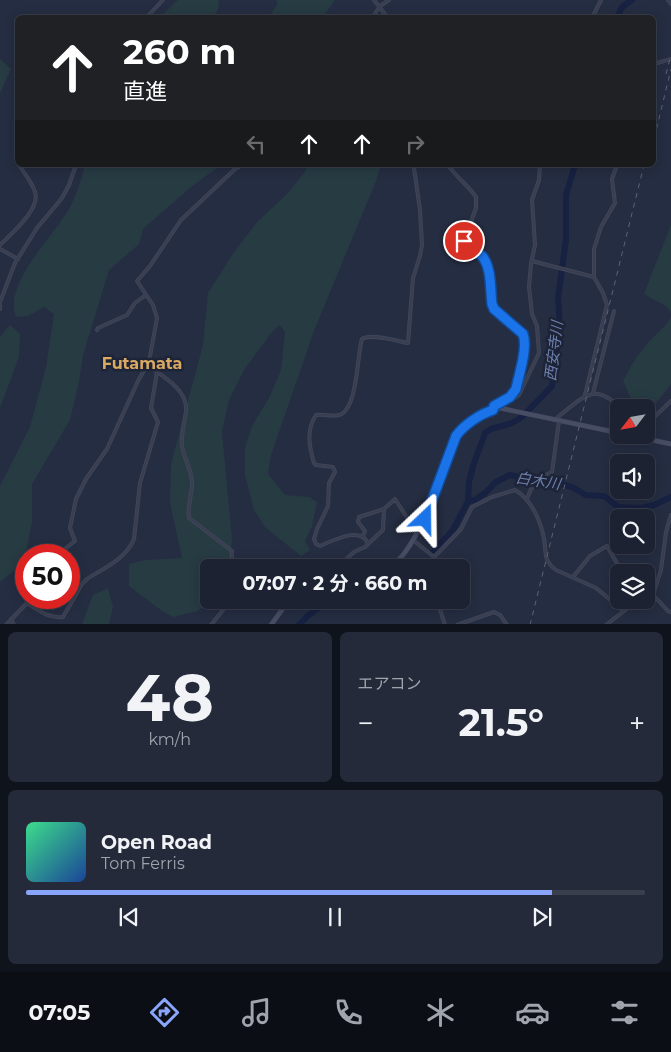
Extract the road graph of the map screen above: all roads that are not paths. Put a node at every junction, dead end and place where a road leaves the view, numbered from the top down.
1 (163, 0) edge
2 (374, 0) edge
3 (389, 0) edge
4 (601, 0) edge
5 (668, 0) edge
6 (671, 4) edge
7 (380, 6) junction
8 (149, 15) edge
9 (374, 15) edge
10 (386, 15) edge
11 (594, 15) edge
12 (671, 59) edge
13 (656, 63) edge
14 (20, 167) edge
15 (75, 167) edge
16 (239, 167) edge
17 (413, 167) edge
18 (449, 167) edge
19 (540, 167) edge
20 (616, 167) edge
21 (0, 245) edge
22 (0, 249) edge
23 (18, 259) junction
24 (532, 261) junction
25 (594, 277) junction
26 (146, 295) junction
27 (0, 305) edge
28 (614, 311) dead end
29 (97, 330) dead end
30 (148, 366) junction
31 (157, 372) junction
32 (594, 393) junction
33 (585, 395) junction
34 (610, 399) edge
35 (671, 401) edge
36 (500, 408) junction
37 (493, 410) junction
38 (655, 416) edge
39 (558, 420) junction
40 (610, 431) edge
41 (655, 441) edge
42 (671, 444) edge
43 (527, 499) junction
44 (384, 509) junction
45 (671, 515) edge
46 (418, 531) junction
47 (363, 536) junction
48 (413, 540) junction
49 (71, 544) edge
50 (368, 544) junction
51 (434, 557) joint
52 (232, 559) edge
53 (346, 559) edge
54 (400, 559) edge
55 (617, 564) edge
56 (573, 578) junction
57 (80, 587) edge
58 (655, 589) edge
59 (655, 597) edge
60 (21, 609) edge
61 (36, 609) edge
62 (68, 609) edge
63 (223, 609) edge
64 (282, 609) edge
65 (440, 609) edge
66 (626, 609) edge
67 (624, 611) junction
68 (671, 612) edge
69 (11, 619) junction
70 (6, 624) edge
71 (14, 624) edge
72 (211, 624) edge
73 (271, 624) edge
74 (444, 624) edge
75 (457, 624) edge
76 (507, 624) edge
77 (606, 624) edge

1 - 8 street
2 - 7 street
3 - 7 street
4 - 11 street
5 - 6 street
7 - 9 street
7 - 10 street
12 - 13 street
14 - 21 street
15 - 23 street
16 - 26 street
17 - 47 street
18 - 37 street
19 - 24 street
20 - 25 street
22 - 23 street
23 - 27 street
24 - 25 street
24 - 36 street
25 - 33 street
26 - 29 street
26 - 30 street
28 - 32 street
30 - 31 street
30 - 49 street
31 - 52 street
31 - 57 street
32 - 33 street
32 - 34 street
33 - 39 street
35 - 38 street
36 - 37 main road
36 - 39 main road
37 - 46 main road
39 - 40 main road
39 - 43 street
41 - 42 main road
43 - 51 street
43 - 56 street
44 - 46 street
44 - 47 street
44 - 50 street
45 - 58 street
46 - 48 main road
47 - 50 street
48 - 51 street
48 - 54 main road
50 - 53 street
55 - 56 street
56 - 67 street
59 - 68 street
60 - 69 street
61 - 62 street
63 - 72 street
64 - 73 main road
65 - 74 street
66 - 67 street
67 - 77 street
69 - 70 street
69 - 71 street
75 - 76 street

